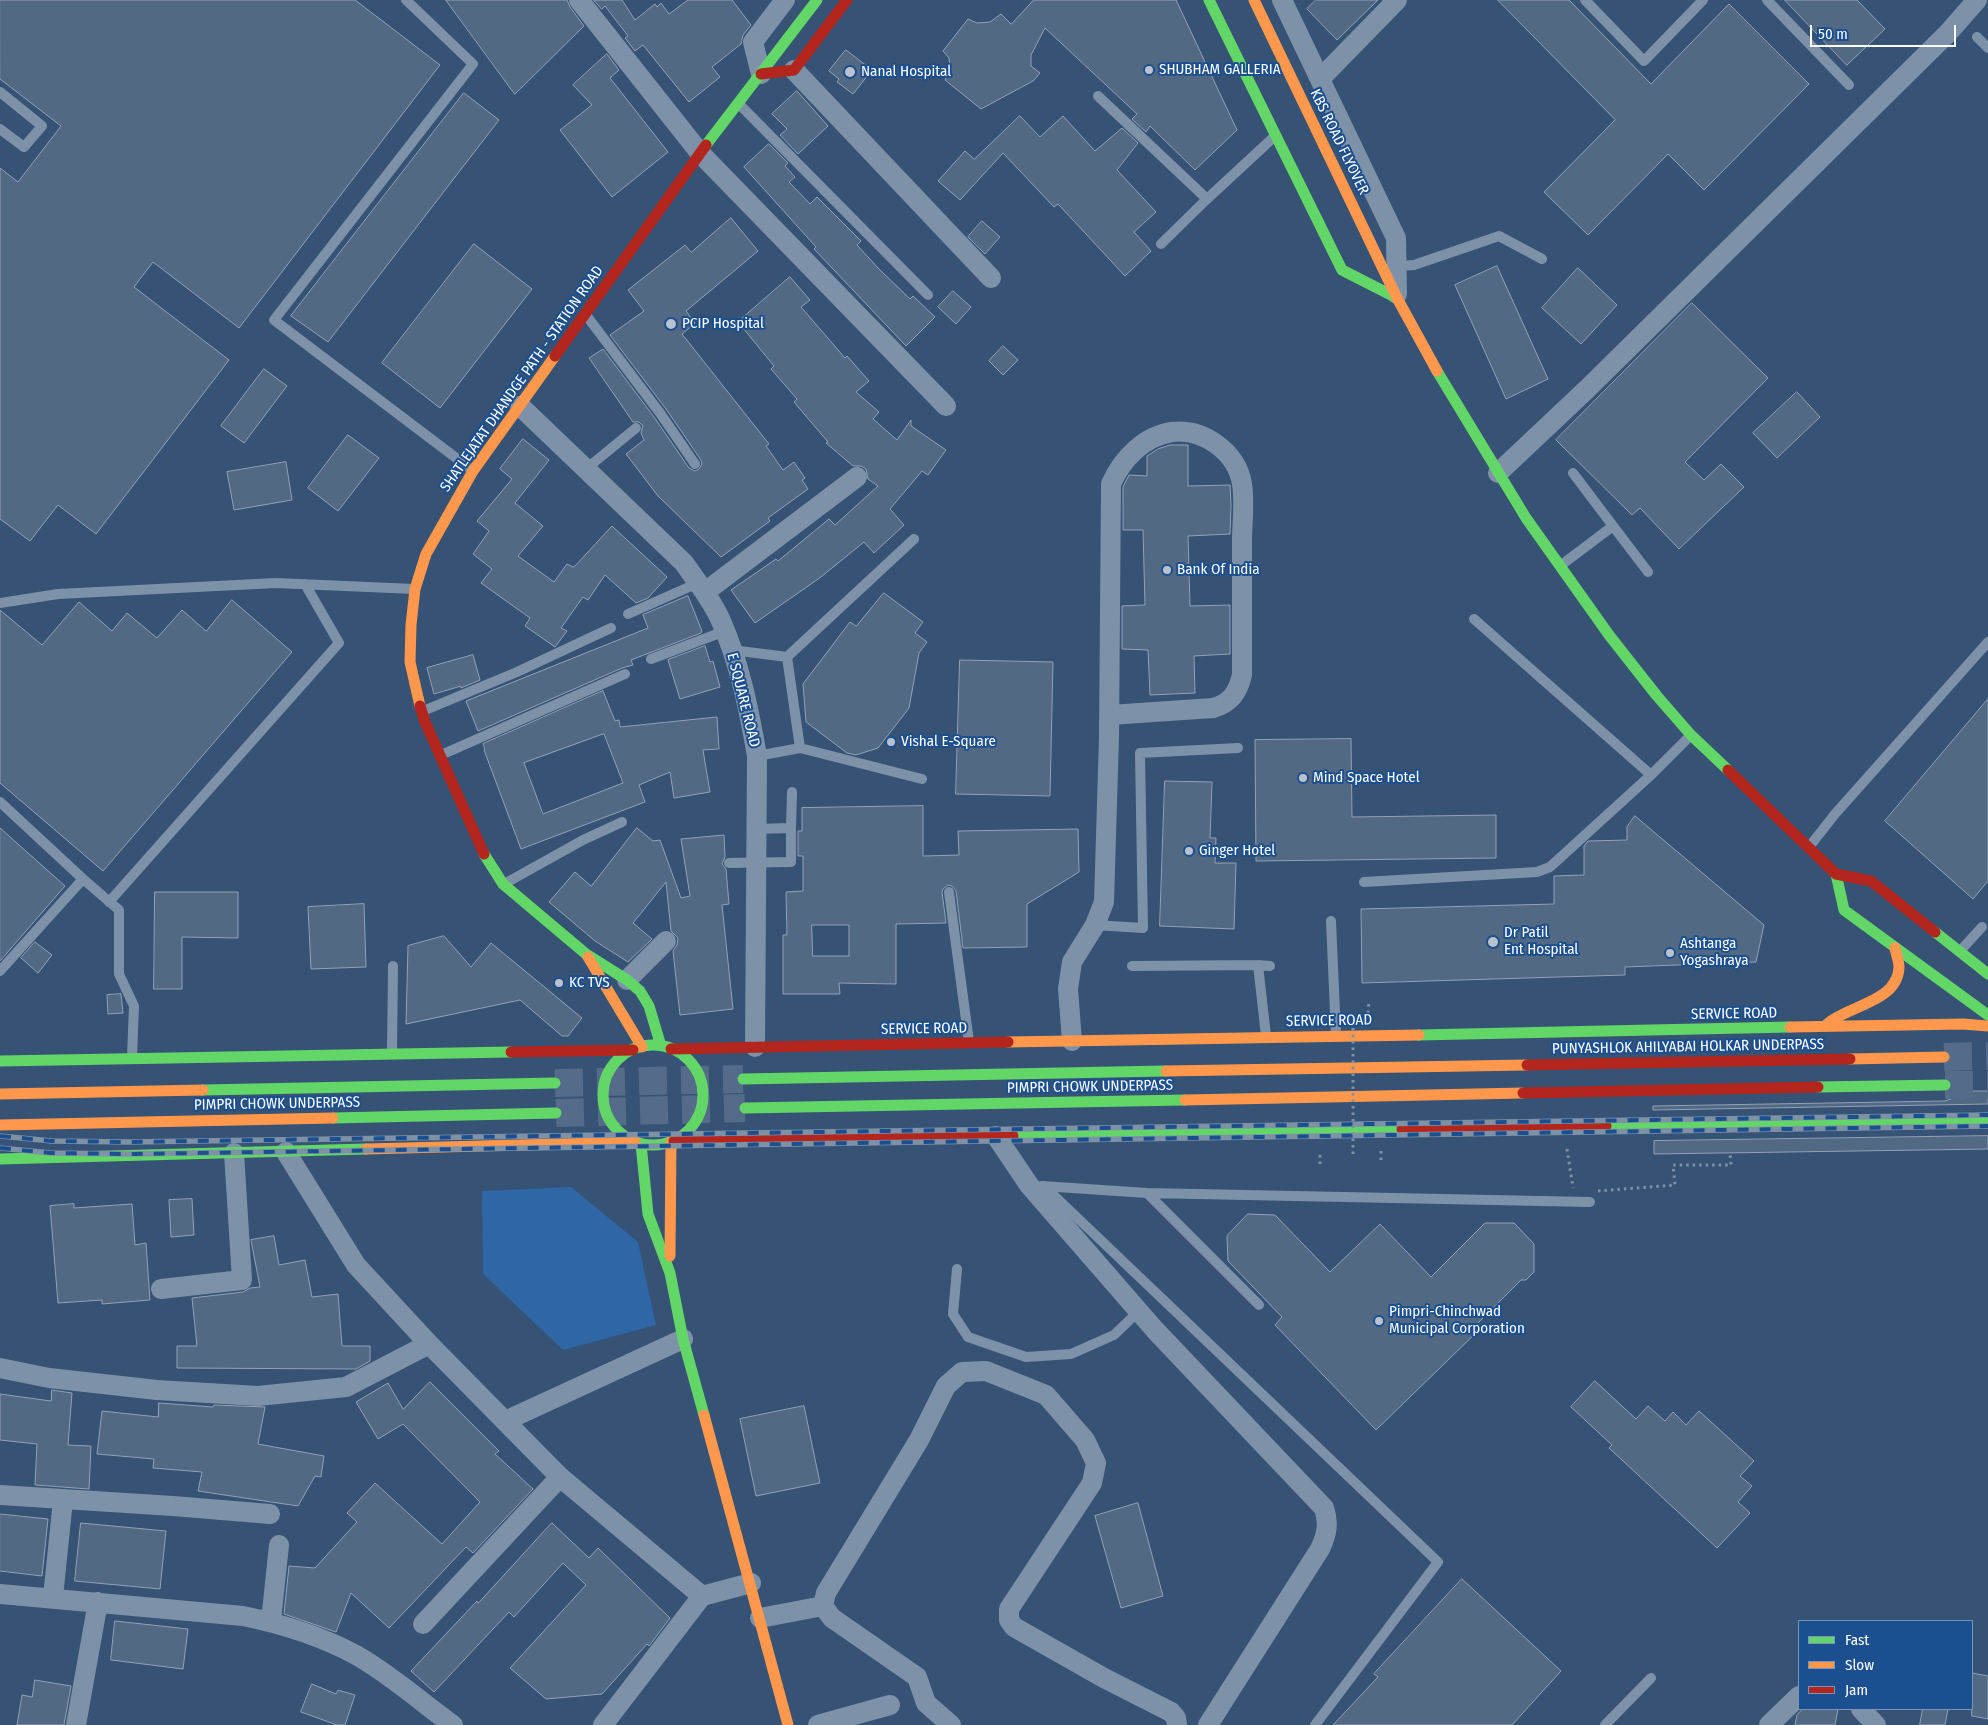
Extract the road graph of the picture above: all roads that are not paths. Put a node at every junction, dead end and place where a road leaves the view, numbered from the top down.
1 (406, 0) edge
2 (579, 0) edge
3 (785, 0) edge
4 (847, 0) edge
5 (1209, 0) edge
6 (1254, 0) edge
7 (1282, 0) edge
8 (1397, 0) edge
9 (1585, 0) edge
10 (1704, 0) edge
11 (1767, 0) edge
12 (1977, 0) edge
13 (814, 4) edge
14 (1977, 37) dead end
15 (1988, 48) edge
16 (794, 70) junction
17 (761, 74) junction
18 (1320, 79) junction
19 (1849, 85) dead end
20 (0, 92) edge
21 (1098, 96) dead end
22 (738, 104) junction
23 (0, 129) edge
24 (1276, 135) junction
25 (700, 153) junction
26 (1206, 199) junction
27 (1161, 244) dead end
28 (1542, 258) dead end
29 (1398, 266) junction
30 (991, 278) dead end
31 (928, 295) dead end
32 (1397, 298) junction
33 (585, 314) junction
34 (520, 406) junction
35 (946, 406) dead end
36 (636, 428) dead end
37 (695, 464) dead end
38 (586, 469) junction
39 (472, 471) junction
40 (1498, 473) junction
41 (1574, 473) dead end
42 (857, 477) dead end
43 (1614, 526) junction
44 (914, 539) dead end
45 (1559, 566) junction
46 (1648, 572) dead end
47 (304, 584) junction
48 (702, 588) junction
49 (416, 589) junction
50 (0, 603) edge
51 (628, 614) dead end
52 (1474, 619) dead end
53 (611, 628) dead end
54 (725, 631) junction
55 (1988, 642) edge
56 (732, 650) junction
57 (788, 657) junction
58 (651, 658) dead end
59 (625, 674) dead end
60 (422, 711) junction
61 (1110, 715) junction
62 (1691, 735) junction
63 (800, 748) junction
64 (1238, 748) dead end
65 (440, 755) junction
66 (757, 756) junction
67 (1652, 775) junction
68 (922, 779) dead end
69 (792, 792) dead end
70 (0, 802) edge
71 (622, 822) dead end
72 (791, 828) junction
73 (756, 829) junction
74 (1808, 848) junction
75 (756, 862) junction
76 (730, 863) dead end
77 (1836, 874) junction
78 (83, 879) junction
79 (1364, 882) dead end
80 (503, 884) junction
81 (949, 892) dead end
82 (110, 902) junction
83 (1332, 921) dead end
84 (1095, 925) junction
85 (1986, 925) edge
86 (666, 941) dead end
87 (1895, 948) junction
88 (1959, 952) junction
89 (586, 954) junction
90 (1258, 965) junction
91 (393, 966) dead end
92 (1132, 966) dead end
93 (1270, 966) dead end
94 (0, 971) edge
95 (1988, 974) edge
96 (627, 980) junction
97 (1988, 1026) edge
98 (1824, 1027) junction
99 (1336, 1036) junction
100 (1266, 1037) junction
101 (1072, 1041) junction
102 (969, 1043) junction
103 (666, 1047) junction
104 (755, 1047) junction
105 (638, 1048) junction
106 (392, 1054) junction
107 (1944, 1057) tunnel mouth
108 (132, 1059) junction
109 (0, 1061) edge
110 (1434, 1066) joint
111 (744, 1080) tunnel mouth
112 (555, 1083) tunnel mouth
113 (1945, 1085) tunnel mouth
114 (0, 1094) edge
115 (745, 1108) tunnel mouth
116 (1984, 1108) dead end
117 (556, 1112) tunnel mouth
118 (1975, 1120) junction
119 (1988, 1120) edge
120 (0, 1125) edge
121 (996, 1136) junction
122 (672, 1142) junction
123 (638, 1143) junction
124 (286, 1152) junction
125 (234, 1153) junction
126 (0, 1159) edge
127 (1036, 1185) junction
128 (1147, 1193) junction
129 (1592, 1196) road end
130 (957, 1269) dead end
131 (670, 1273) junction
132 (161, 1289) dead end
133 (1259, 1305) dead end
134 (1139, 1311) junction
135 (684, 1340) junction
136 (429, 1344) junction
137 (0, 1368) edge
138 (505, 1421) junction
139 (560, 1477) junction
140 (0, 1495) edge
141 (63, 1500) junction
142 (270, 1514) dead end
143 (279, 1545) dead end
144 (751, 1583) junction
145 (0, 1594) edge
146 (702, 1596) junction
147 (53, 1597) junction
148 (98, 1602) junction
149 (823, 1606) junction
150 (760, 1618) junction
151 (270, 1621) junction
152 (423, 1624) dead end
153 (1652, 1678) dead end
154 (1798, 1697) edge
155 (890, 1705) dead end
156 (1862, 1710) edge
157 (826, 1724) edge
158 (76, 1725) edge
159 (453, 1725) edge
160 (603, 1725) edge
161 (788, 1725) edge
162 (951, 1725) edge
163 (1177, 1725) edge
164 (1208, 1725) edge
165 (1315, 1725) edge
166 (1605, 1725) edge
167 (1769, 1725) edge
168 (1876, 1725) edge

1 - 39 lane
2 - 25 street
3 - 17 street
4 - 16 main road
5 - 24 main road
6 - 32 main road, KBS ROAD FLYOVER
7 - 18 street
8 - 18 street
9 - 10 lane
11 - 19 lane
12 - 40 street
13 - 17 main road, SHATLEJATAT DHANDGE PATH - STATION ROAD
14 - 15 lane
16 - 17 main road
16 - 30 street
17 - 22 main road, SHATLEJATAT DHANDGE PATH - STATION ROAD
18 - 29 street
20 - 23 lane
21 - 26 lane
22 - 25 main road, SHATLEJATAT DHANDGE PATH - STATION ROAD
22 - 31 lane
24 - 26 lane
24 - 32 main road
25 - 33 main road, SHATLEJATAT DHANDGE PATH - STATION ROAD
25 - 35 street
26 - 27 lane
28 - 29 lane
29 - 32 street
32 - 40 main road, KBS ROAD FLYOVER
33 - 34 main road, SHATLEJATAT DHANDGE PATH - STATION ROAD
33 - 37 lane
34 - 38 street, E SQUARE ROAD
34 - 39 main road, SHATLEJATAT DHANDGE PATH - STATION ROAD
36 - 38 lane
38 - 48 street, E SQUARE ROAD
39 - 49 main road, SHATLEJATAT DHANDGE PATH - STATION ROAD
40 - 45 main road, KBS ROAD FLYOVER
41 - 43 lane
42 - 48 street
43 - 45 lane
43 - 46 lane
44 - 57 lane
45 - 62 main road, KBS ROAD FLYOVER
47 - 49 lane
47 - 50 lane
47 - 82 lane
48 - 51 lane
48 - 54 street, E SQUARE ROAD
49 - 60 main road, SHATLEJATAT DHANDGE PATH - STATION ROAD
52 - 67 lane
53 - 60 lane
54 - 56 street, E SQUARE ROAD
54 - 58 lane
55 - 74 lane
56 - 57 lane
56 - 66 street, E SQUARE ROAD
57 - 63 lane
59 - 65 lane
60 - 65 main road, SHATLEJATAT DHANDGE PATH - STATION ROAD
61 - 61 street
61 - 84 street
62 - 67 lane
62 - 74 main road, KBS ROAD FLYOVER
63 - 66 lane
63 - 68 lane
64 - 84 lane
65 - 80 main road, SHATLEJATAT DHANDGE PATH - STATION ROAD
66 - 73 street, E SQUARE ROAD
67 - 79 lane
69 - 72 lane
70 - 78 lane
71 - 80 lane
72 - 73 lane
72 - 75 lane
73 - 75 street, E SQUARE ROAD
74 - 77 main road, KBS ROAD FLYOVER
75 - 76 lane
75 - 104 street, E SQUARE ROAD
77 - 87 main road
77 - 88 main road
78 - 82 lane
78 - 94 lane
80 - 89 main road, SHATLEJATAT DHANDGE PATH - STATION ROAD
81 - 102 lane
82 - 108 lane
83 - 99 lane
84 - 101 street
85 - 88 lane
86 - 96 street
87 - 97 main road
87 - 98 main road
88 - 95 main road
89 - 96 main road, SHATLEJATAT DHANDGE PATH - STATION ROAD
89 - 105 main road, SHATLEJATAT DHANDGE PATH - STATION ROAD
90 - 92 lane
90 - 93 lane
90 - 100 lane
91 - 106 lane
96 - 103 main road, SHATLEJATAT DHANDGE PATH - STATION ROAD
97 - 98 main road, SERVICE ROAD
98 - 99 main road, SERVICE ROAD
99 - 100 main road, SERVICE ROAD
100 - 101 main road, SERVICE ROAD
101 - 102 main road, SERVICE ROAD
102 - 104 main road, SERVICE ROAD
103 - 104 main road, SERVICE ROAD
103 - 105 main road
103 - 122 main road
105 - 106 main road
105 - 123 main road
106 - 108 main road
107 - 110 main road, PUNYASHLOK AHILYABAI HOLKAR UNDERPASS
108 - 109 main road
110 - 111 main road, PIMPRI CHOWK UNDERPASS
112 - 114 main road, PIMPRI CHOWK UNDERPASS
113 - 115 main road, PIMPRI CHOWK UNDERPASS
116 - 118 main road
117 - 120 main road, PIMPRI CHOWK UNDERPASS
118 - 119 main road
118 - 121 main road
121 - 122 main road
121 - 127 street
122 - 123 main road
122 - 131 main road
123 - 124 main road
123 - 131 main road
124 - 125 main road
124 - 136 street
125 - 126 main road
125 - 132 street
127 - 128 lane
127 - 134 street
127 - 165 lane
128 - 129 lane
128 - 133 lane
130 - 134 lane
131 - 135 main road
134 - 164 street
135 - 138 street
135 - 144 main road
136 - 137 street
136 - 138 street
138 - 139 street
139 - 146 street
139 - 152 street
140 - 141 street
141 - 142 street
141 - 147 street
143 - 151 street
144 - 146 street
144 - 150 main road
145 - 147 street
146 - 160 street
147 - 148 street
148 - 151 street
148 - 158 street
149 - 150 street
149 - 162 street
149 - 163 street
150 - 161 main road
151 - 159 street
153 - 166 lane
154 - 167 street
155 - 157 street
156 - 168 street

